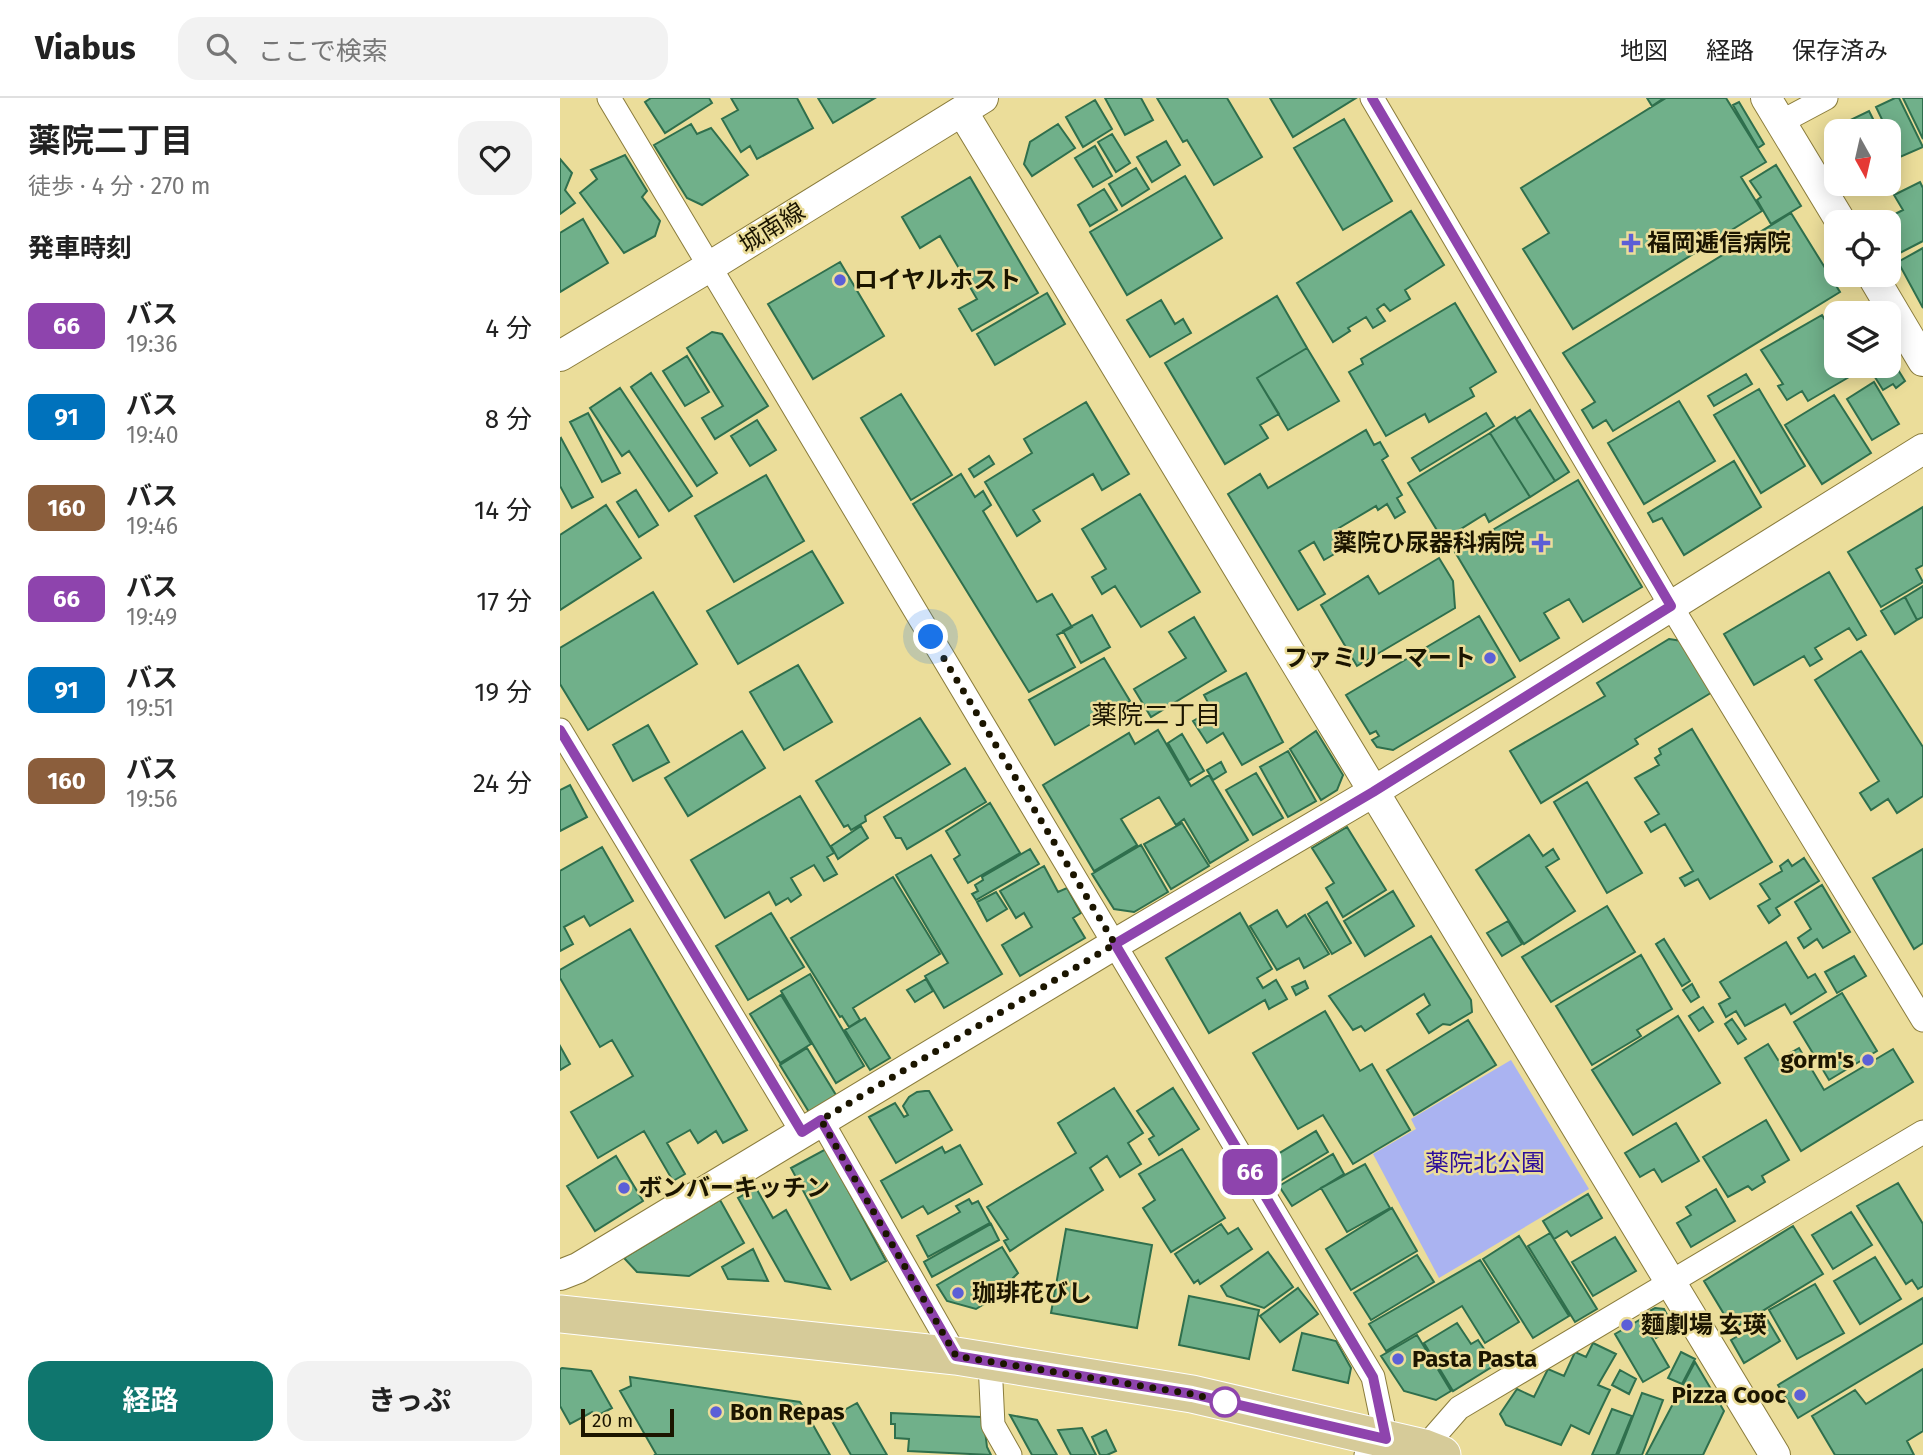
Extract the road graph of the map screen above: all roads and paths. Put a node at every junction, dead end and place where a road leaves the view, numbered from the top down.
1 (609, 98) edge
2 (1372, 98) edge
3 (1826, 98) edge
4 (967, 102) edge
5 (1773, 110) edge
6 (1833, 210) edge
7 (709, 267) junction
8 (1879, 287) edge
9 (560, 356) edge
10 (1923, 361) edge
11 (1923, 449) edge
12 (1671, 606) junction
13 (560, 730) edge
14 (1373, 792) junction
15 (1115, 944) junction
16 (1923, 1020) edge
17 (811, 1126) junction
18 (1923, 1132) edge
19 (560, 1275) edge
20 (1672, 1282) junction
21 (560, 1314) edge
22 (973, 1359) junction
23 (1376, 1447) edge
24 (1433, 1451) edge
25 (1010, 1455) edge
26 (1775, 1455) edge

1 - 7 street
2 - 12 street
3 - 5 street
4 - 7 street, 城南線
4 - 14 street
5 - 6 street
7 - 9 street, 城南線
7 - 15 street
8 - 10 street
11 - 12 street
12 - 14 street
12 - 16 street
13 - 17 street
14 - 15 street
14 - 20 street
15 - 17 street
15 - 23 street
17 - 19 street
17 - 22 street
18 - 20 street
20 - 24 street
20 - 26 street
21 - 22 main road
22 - 23 main road
22 - 25 street
23 - 24 main road

